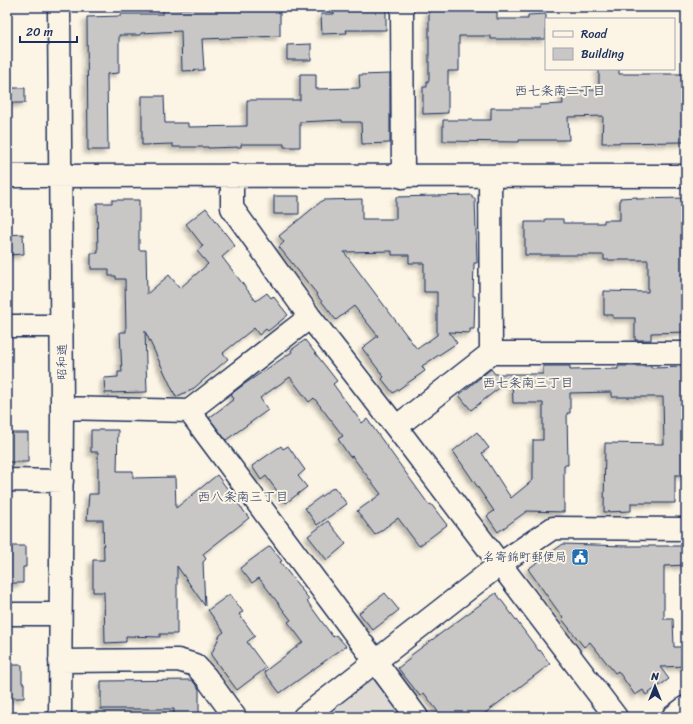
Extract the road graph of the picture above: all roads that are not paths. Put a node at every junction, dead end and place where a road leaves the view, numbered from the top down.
1 (59, 7) edge
2 (402, 7) edge
3 (232, 175) junction
4 (7, 176) edge
5 (59, 176) junction
6 (490, 176) junction
7 (686, 176) edge
8 (403, 177) junction
9 (310, 317) junction
10 (7, 326) edge
11 (62, 326) junction
12 (491, 353) junction
13 (686, 353) edge
14 (62, 408) junction
15 (189, 412) junction
16 (396, 427) junction
17 (7, 480) edge
18 (62, 481) junction
19 (686, 529) edge
20 (500, 564) junction
21 (7, 614) edge
22 (60, 614) junction
23 (60, 661) junction
24 (376, 662) junction
25 (686, 707) edge
26 (60, 717) edge
27 (235, 717) edge
28 (304, 717) edge
29 (417, 717) edge
30 (616, 717) edge
31 (673, 717) edge

1 - 5 street, 昭和通
2 - 8 street
3 - 5 street
3 - 8 street
3 - 9 street
4 - 5 street
5 - 11 street, 昭和通
6 - 7 street
6 - 8 street
6 - 12 street
9 - 15 street
9 - 16 street
10 - 11 street
11 - 14 street, 昭和通
12 - 13 street
12 - 16 street
14 - 15 street
14 - 18 street, 昭和通
15 - 24 street
16 - 20 street
17 - 18 street
18 - 22 street, 昭和通
19 - 20 street
20 - 24 street
20 - 30 street
21 - 22 street
22 - 23 street, 昭和通
23 - 26 street, 昭和通
23 - 27 street
24 - 28 street
24 - 29 street
25 - 31 street

